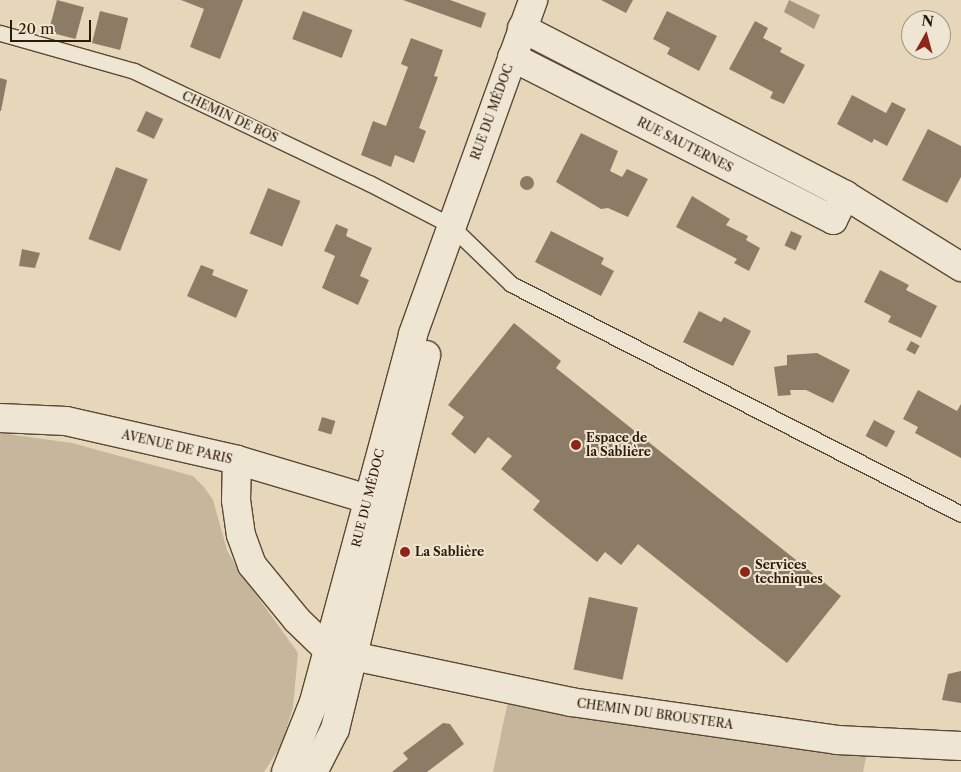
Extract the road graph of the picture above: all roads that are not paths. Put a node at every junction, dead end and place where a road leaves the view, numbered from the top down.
1 (533, 0) edge
2 (522, 28) junction
3 (0, 34) edge
4 (512, 57) junction
5 (845, 195) junction
6 (450, 224) junction
7 (961, 267) edge
8 (0, 418) edge
9 (236, 460) junction
10 (368, 500) junction
11 (961, 514) edge
12 (341, 653) junction
13 (961, 746) edge
14 (286, 772) edge
15 (313, 772) edge

1 - 2 street, RUE DU MÉDOC
2 - 4 street, RUE DU MÉDOC
2 - 5 street
3 - 6 lane, CHEMIN DE BOS
4 - 5 street, RUE SAUTERNES
4 - 6 street, RUE DU MÉDOC
5 - 7 street
6 - 10 street, RUE DU MÉDOC
6 - 11 lane, CHEMIN DE BOS
8 - 9 street, AVENUE DE PARIS
9 - 10 street, AVENUE DE PARIS
9 - 12 street
10 - 12 street, RUE DU MÉDOC
12 - 13 street, CHEMIN DU BROUSTERA
12 - 14 street, RUE DU MÉDOC
12 - 15 street, RUE DU MÉDOC

